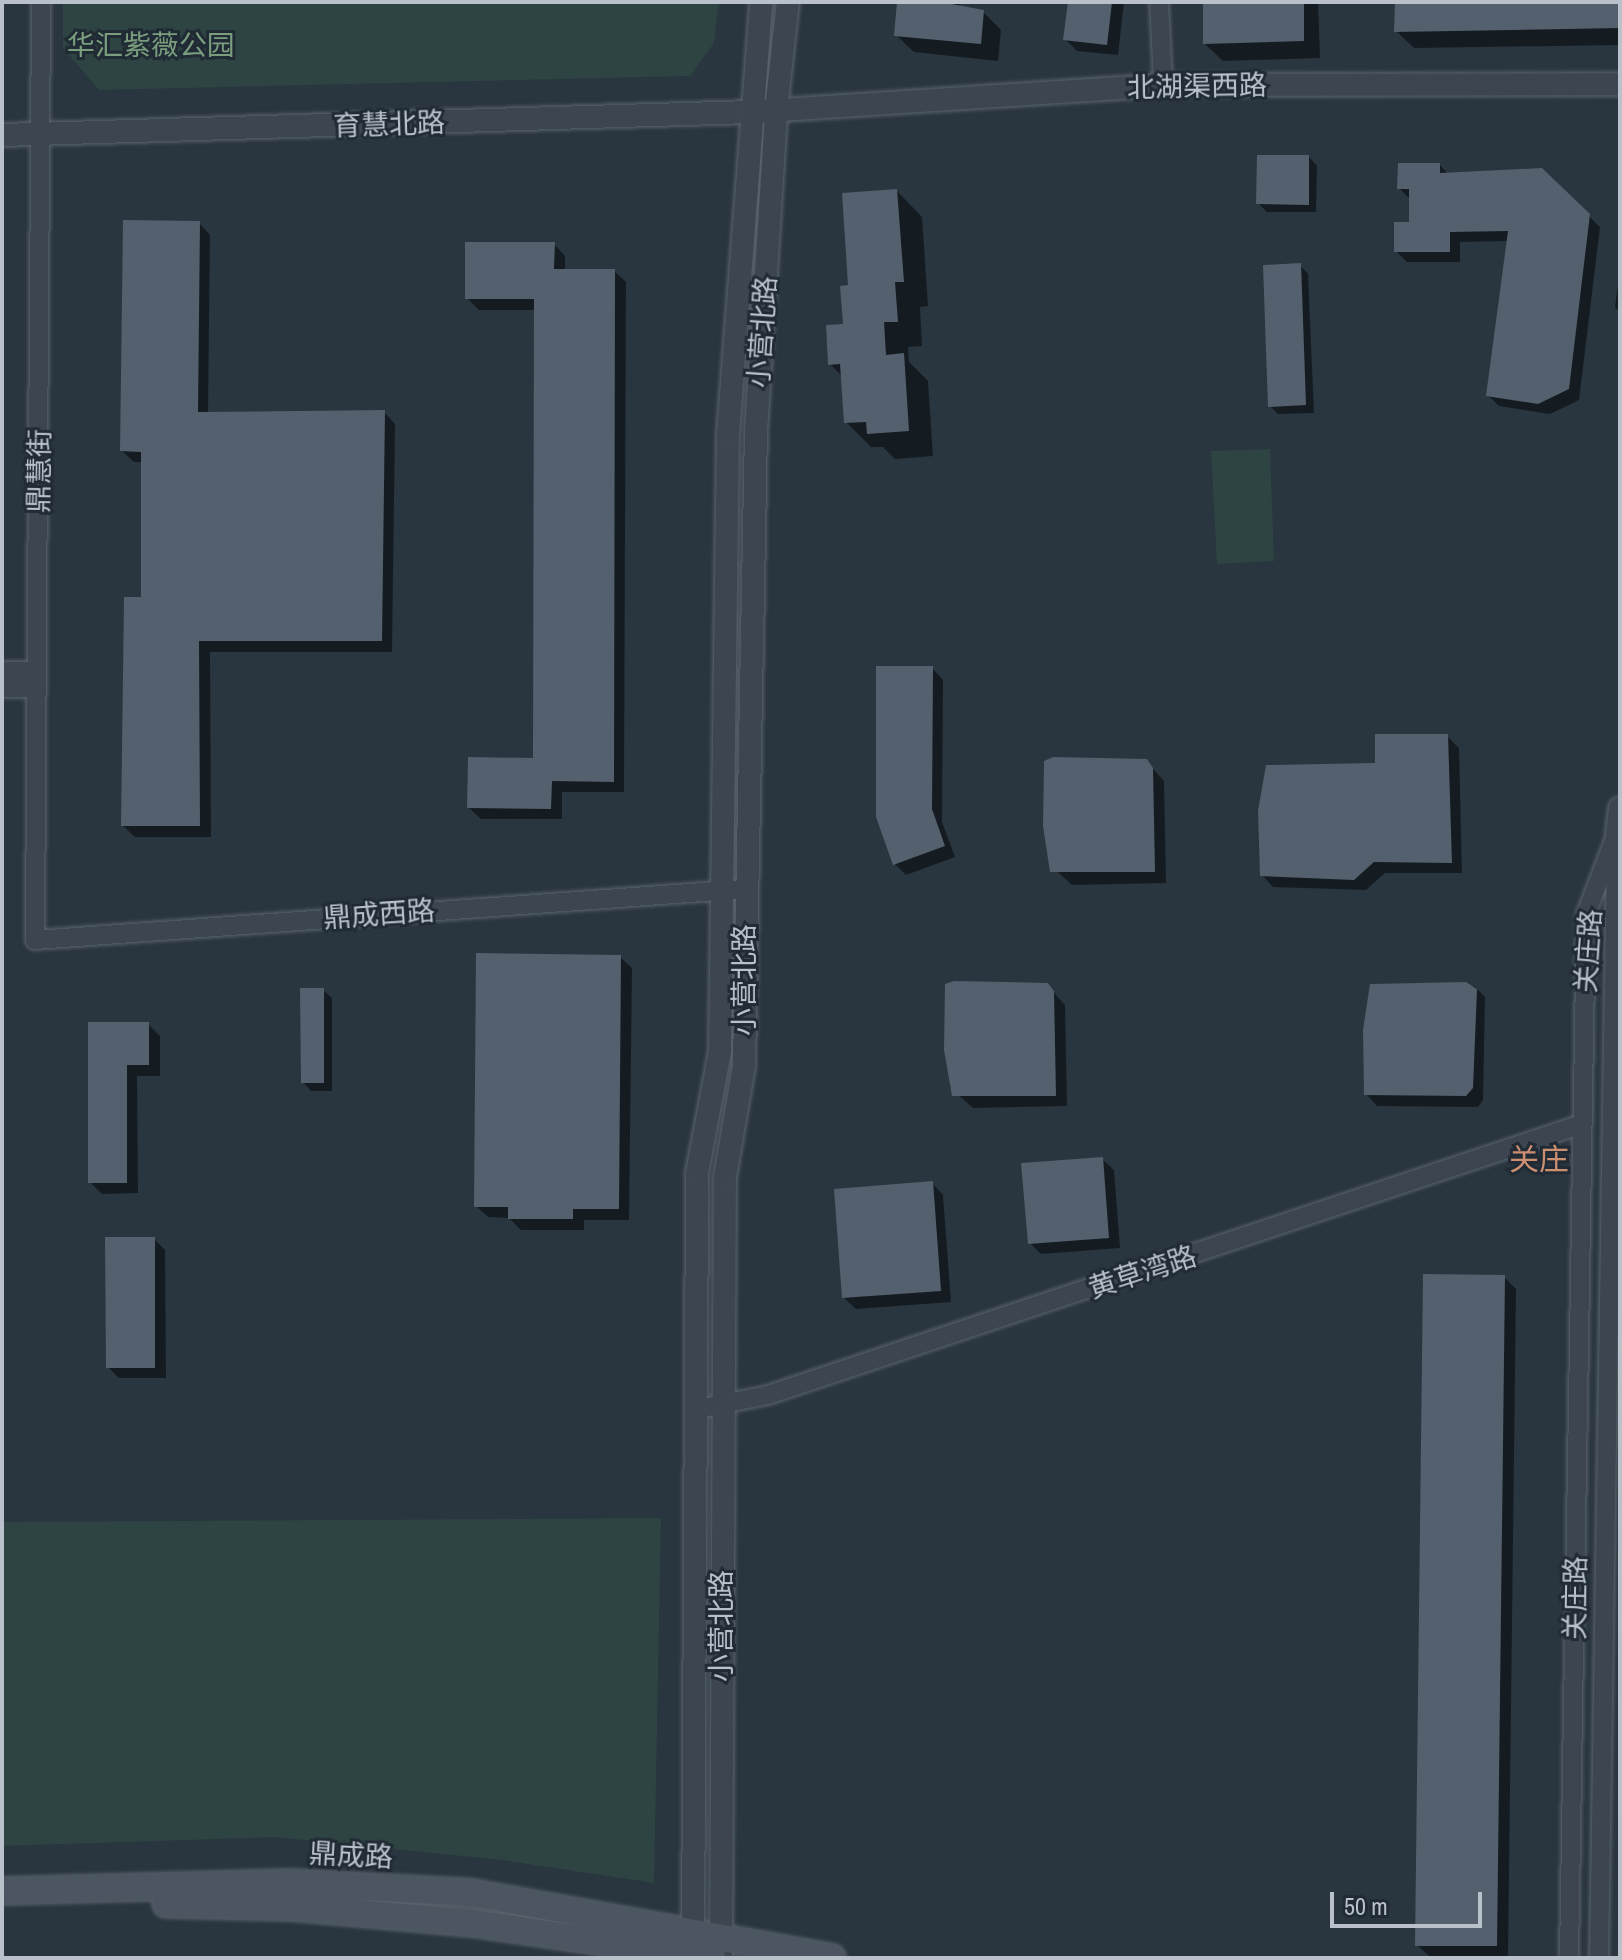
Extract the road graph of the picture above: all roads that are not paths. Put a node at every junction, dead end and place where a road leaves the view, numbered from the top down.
1 (41, 2) edge
2 (761, 2) edge
3 (788, 2) edge
4 (1159, 2) edge
5 (1620, 84) edge
6 (1163, 85) junction
7 (776, 110) junction
8 (749, 112) junction
9 (2, 135) edge
10 (42, 136) junction
11 (2, 671) edge
12 (37, 679) junction
13 (2, 688) edge
14 (1620, 808) edge
15 (1618, 833) edge
16 (733, 889) junction
17 (35, 940) joint
18 (1582, 1124) junction
19 (721, 1401) junction
20 (699, 1409) junction
21 (1612, 1580) edge
22 (1575, 1581) junction
23 (2, 1891) edge
24 (2, 1906) edge
25 (708, 1948) edge
26 (832, 1958) edge
27 (1569, 1958) edge
28 (1599, 1958) edge

1 - 10 street, 鼎慧街
2 - 8 street, 小营北路
3 - 7 street, 小营北路
4 - 6 street
5 - 6 street, 北湖渠西路
6 - 7 street, 北湖渠西路
7 - 8 street, 育慧北路
7 - 16 street, 小营北路
8 - 10 street, 育慧北路
8 - 16 street, 小营北路
9 - 10 street, 育慧北路
10 - 12 street, 鼎慧街
11 - 12 street
12 - 13 street
12 - 17 street, 鼎慧街
14 - 15 street
15 - 18 street, 关庄路
15 - 21 street, 关庄路
16 - 17 street, 鼎成西路
16 - 19 street, 小营北路
16 - 20 street, 小营北路
18 - 19 street, 黄草湾路
18 - 22 street, 关庄路
19 - 20 street, 黄草湾路
19 - 25 street, 小营北路
20 - 25 street, 小营北路
21 - 22 street
21 - 28 street, 关庄路
22 - 27 street, 关庄路
23 - 25 main road, 鼎成路
24 - 25 main road, 鼎成路
25 - 26 main road

